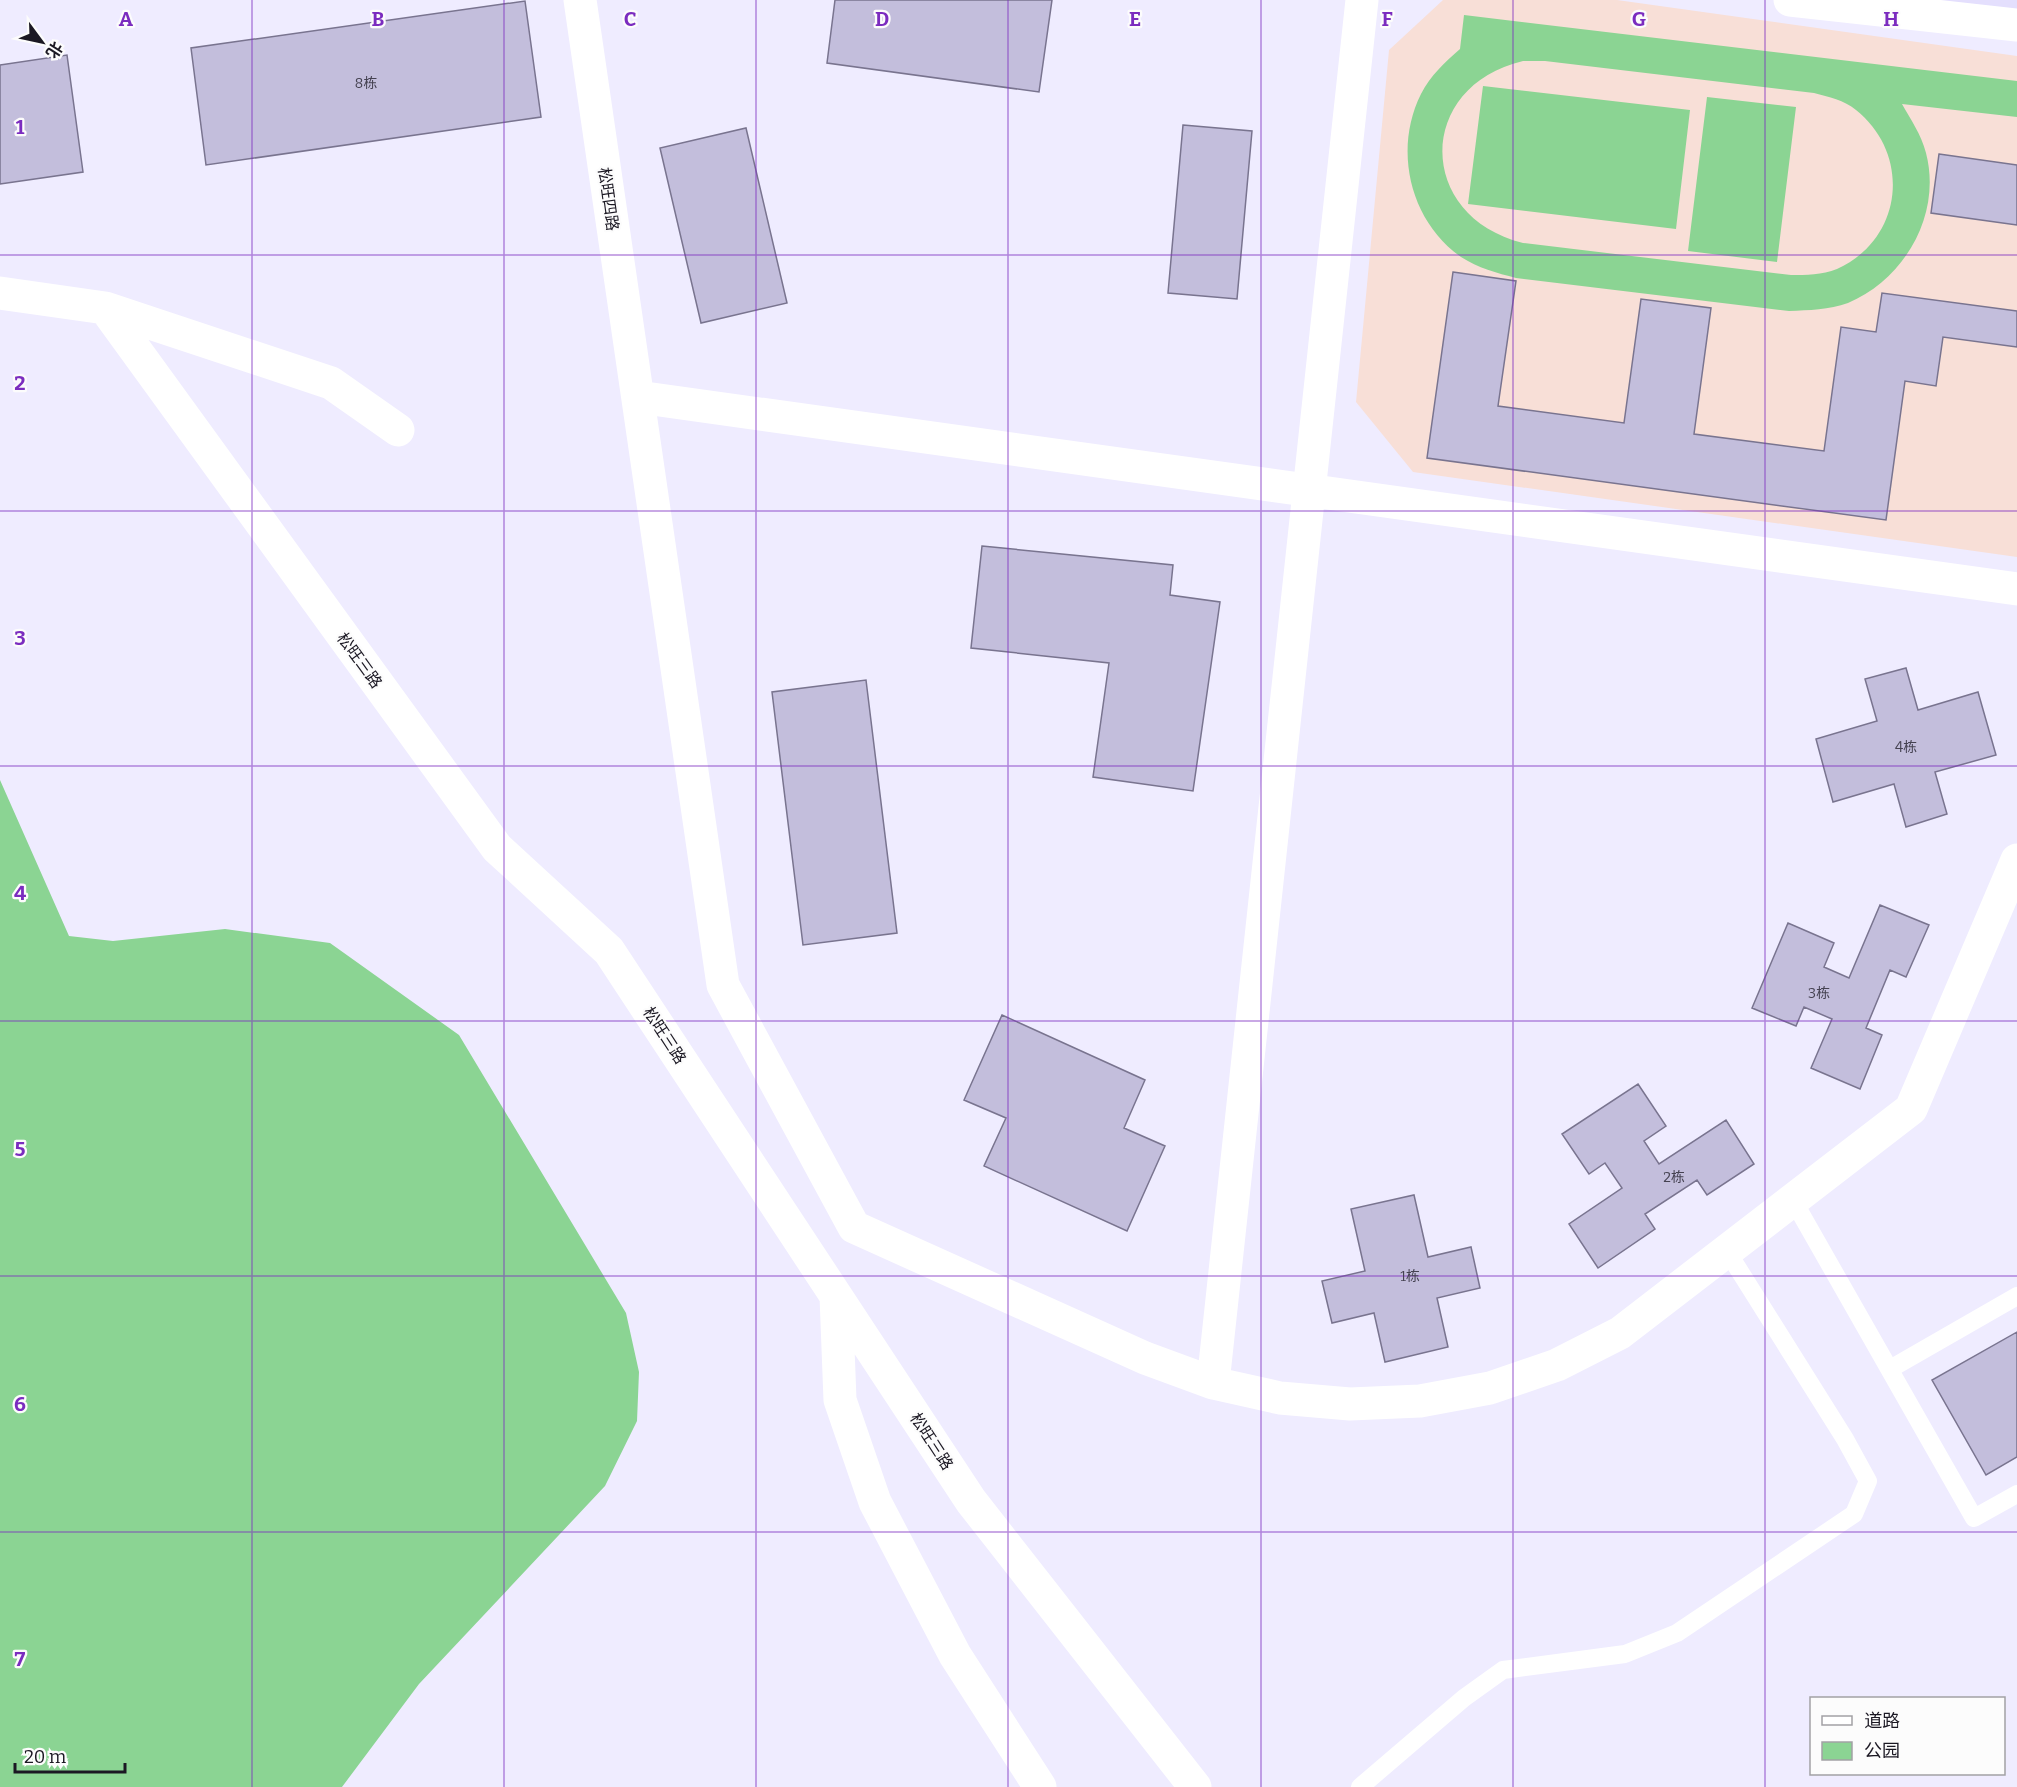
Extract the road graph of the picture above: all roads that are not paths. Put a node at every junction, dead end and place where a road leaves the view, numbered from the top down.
1 (580, 0) edge
2 (1362, 0) edge
3 (1790, 0) edge
4 (2017, 25) edge
5 (0, 293) edge
6 (105, 308) junction
7 (638, 398) junction
8 (398, 430) dead end
9 (1309, 491) junction
10 (2017, 589) edge
11 (2017, 860) edge
12 (1793, 1200) junction
13 (1727, 1251) junction
14 (836, 1296) junction
15 (2017, 1296) edge
16 (1890, 1369) junction
17 (1213, 1383) junction
18 (2017, 1494) edge
19 (1040, 1787) edge
20 (1195, 1787) edge
21 (1360, 1787) edge

1 - 7 street, 松旺四路
2 - 9 street
3 - 4 street
5 - 6 street
6 - 8 street
6 - 14 street, 松旺三路
7 - 9 street
7 - 17 street, 松旺四路
9 - 10 street
9 - 17 street
11 - 12 street, 松旺四路
12 - 13 street, 松旺四路
12 - 16 lane
13 - 17 street, 松旺四路
13 - 21 lane
14 - 19 street
14 - 20 street, 松旺三路
15 - 16 lane
16 - 18 lane

